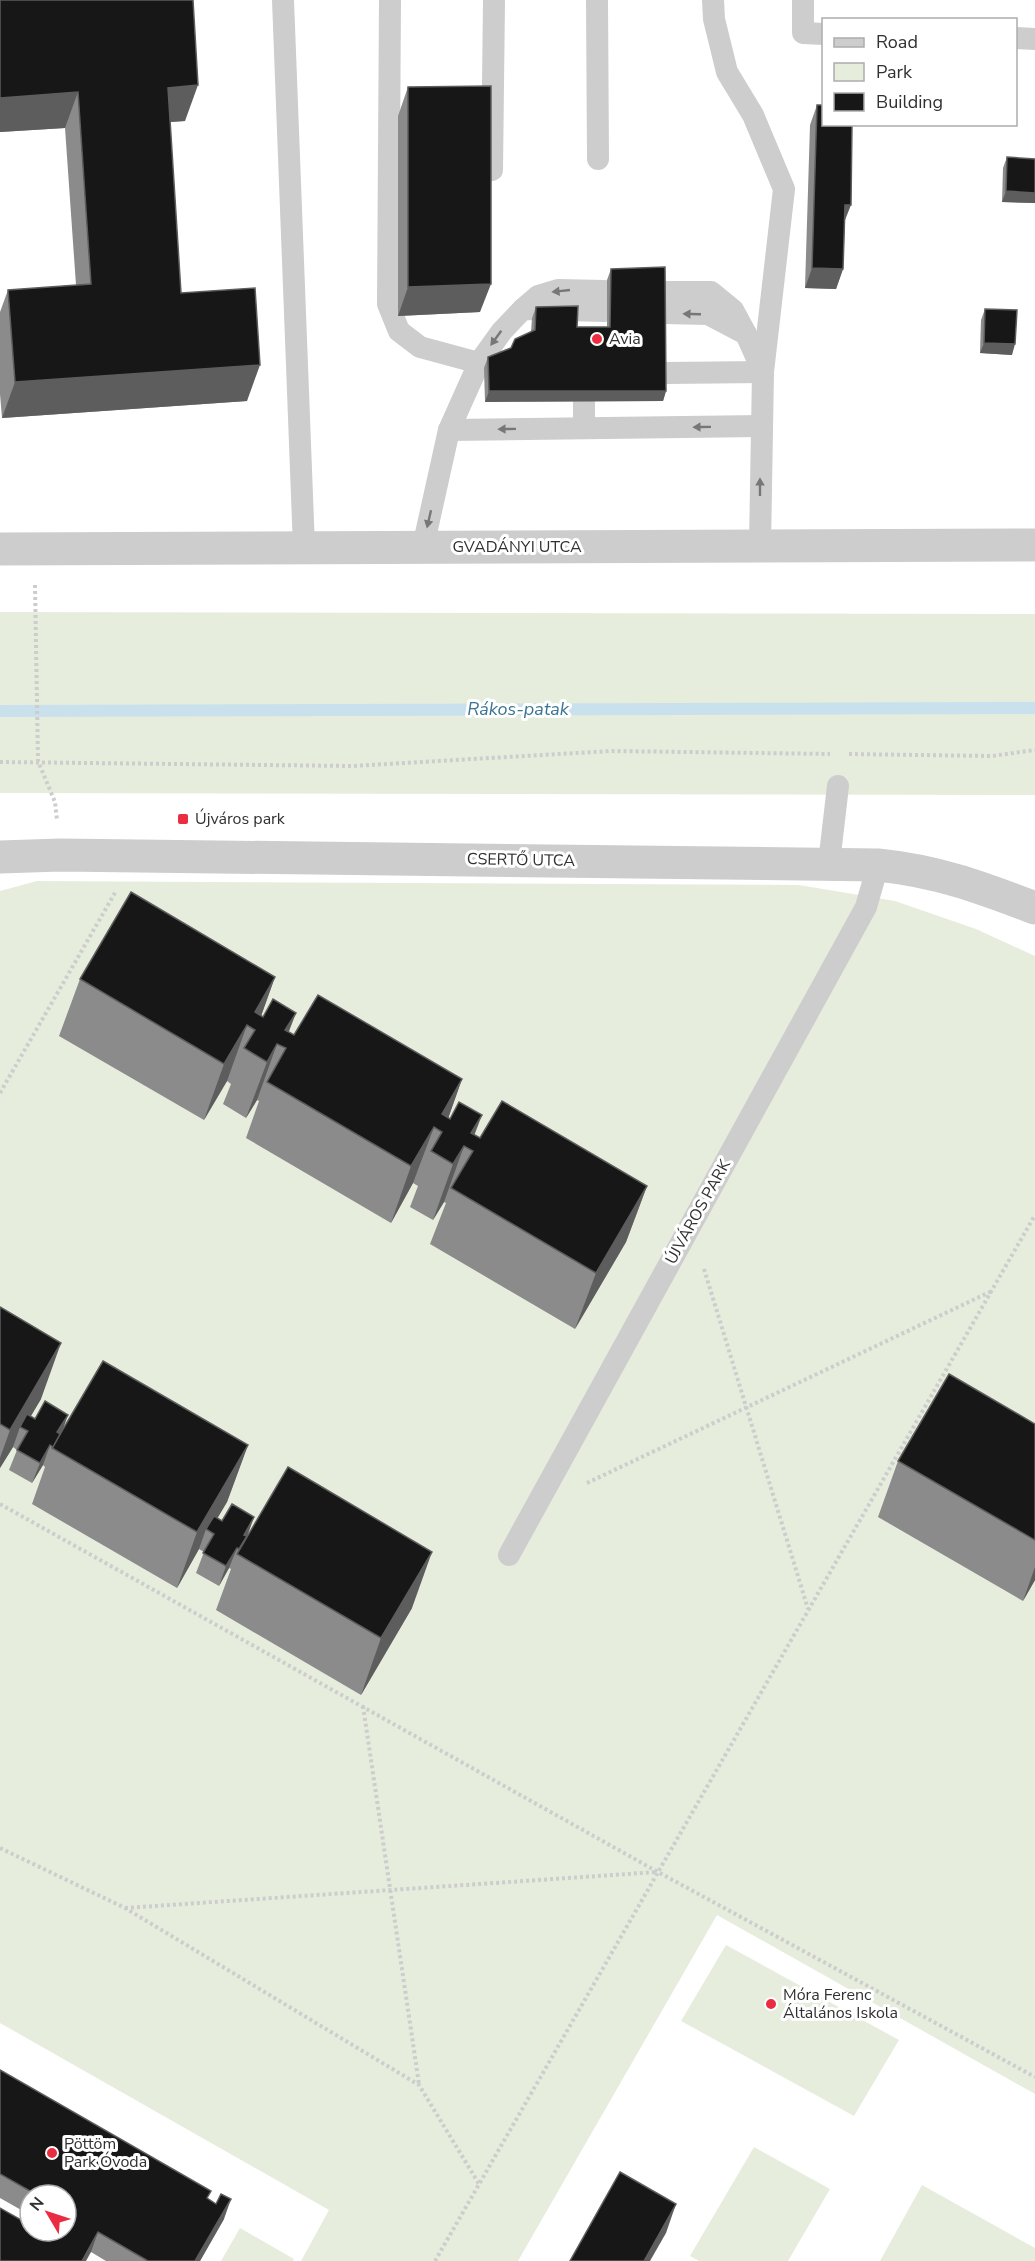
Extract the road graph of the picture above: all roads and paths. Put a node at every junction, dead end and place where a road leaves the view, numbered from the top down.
1 (283, 0) edge
2 (390, 0) edge
3 (494, 0) edge
4 (597, 0) edge
5 (713, 0) edge
6 (803, 0) edge
7 (822, 34) edge
8 (1017, 38) edge
9 (1035, 39) edge
10 (598, 159) dead end
11 (492, 170) edge
12 (664, 302) edge
13 (595, 309) dead end
14 (479, 363) junction
15 (763, 372) junction
16 (666, 373) edge
17 (584, 404) dead end
18 (761, 426) junction
19 (584, 428) junction
20 (449, 430) junction
21 (1035, 545) edge
22 (760, 546) junction
23 (423, 547) junction
24 (304, 548) junction
25 (0, 549) edge
26 (35, 549) junction
27 (1035, 750) edge
28 (38, 761) junction
29 (0, 762) edge
30 (838, 786) dead end
31 (137, 856) junction
32 (0, 857) edge
33 (829, 863) junction
34 (878, 865) junction
35 (1035, 908) edge
36 (0, 1093) edge
37 (1035, 1215) edge
38 (690, 1225) junction
39 (992, 1291) junction
40 (746, 1408) junction
41 (0, 1504) edge
42 (535, 1508) junction
43 (509, 1555) dead end
44 (808, 1610) junction
45 (363, 1706) junction
46 (0, 1848) edge
47 (658, 1872) junction
48 (390, 1890) junction
49 (125, 1908) junction
50 (1035, 2077) edge
51 (419, 2085) junction
52 (479, 2184) junction
53 (435, 2261) edge

1 - 24 lane
2 - 14 lane
3 - 11 lane
4 - 10 lane
5 - 15 lane
6 - 7 lane
8 - 9 lane
15 -> 12 lane
13 -> 14 lane
14 - 20 lane
15 - 16 lane
15 - 18 lane
17 - 19 lane
18 -> 19 lane
22 -> 18 lane
19 -> 20 lane
20 -> 23 lane
21 - 22 street, GVADÁNYI UTCA
22 - 23 street, GVADÁNYI UTCA
23 - 24 street, GVADÁNYI UTCA
24 - 26 street, GVADÁNYI UTCA
25 - 26 street, GVADÁNYI UTCA
26 - 28 path
27 - 28 path
28 - 29 path
30 - 33 lane
31 - 32 street, CSERTŐ UTCA
31 - 33 street, CSERTŐ UTCA
31 - 36 path
33 - 34 street, CSERTŐ UTCA
34 - 35 street, CSERTŐ UTCA
34 - 38 lane, ÚJVÁROS PARK
37 - 39 path
38 - 40 path
38 - 42 lane, ÚJVÁROS PARK
39 - 40 path
39 - 44 path
40 - 42 path
40 - 44 path
41 - 45 path
42 - 43 lane, ÚJVÁROS PARK
44 - 47 path
45 - 47 path
45 - 48 path
46 - 49 path
47 - 48 path
47 - 50 path
47 - 52 path
48 - 49 path
48 - 51 path
49 - 51 path
51 - 52 path
52 - 53 path

